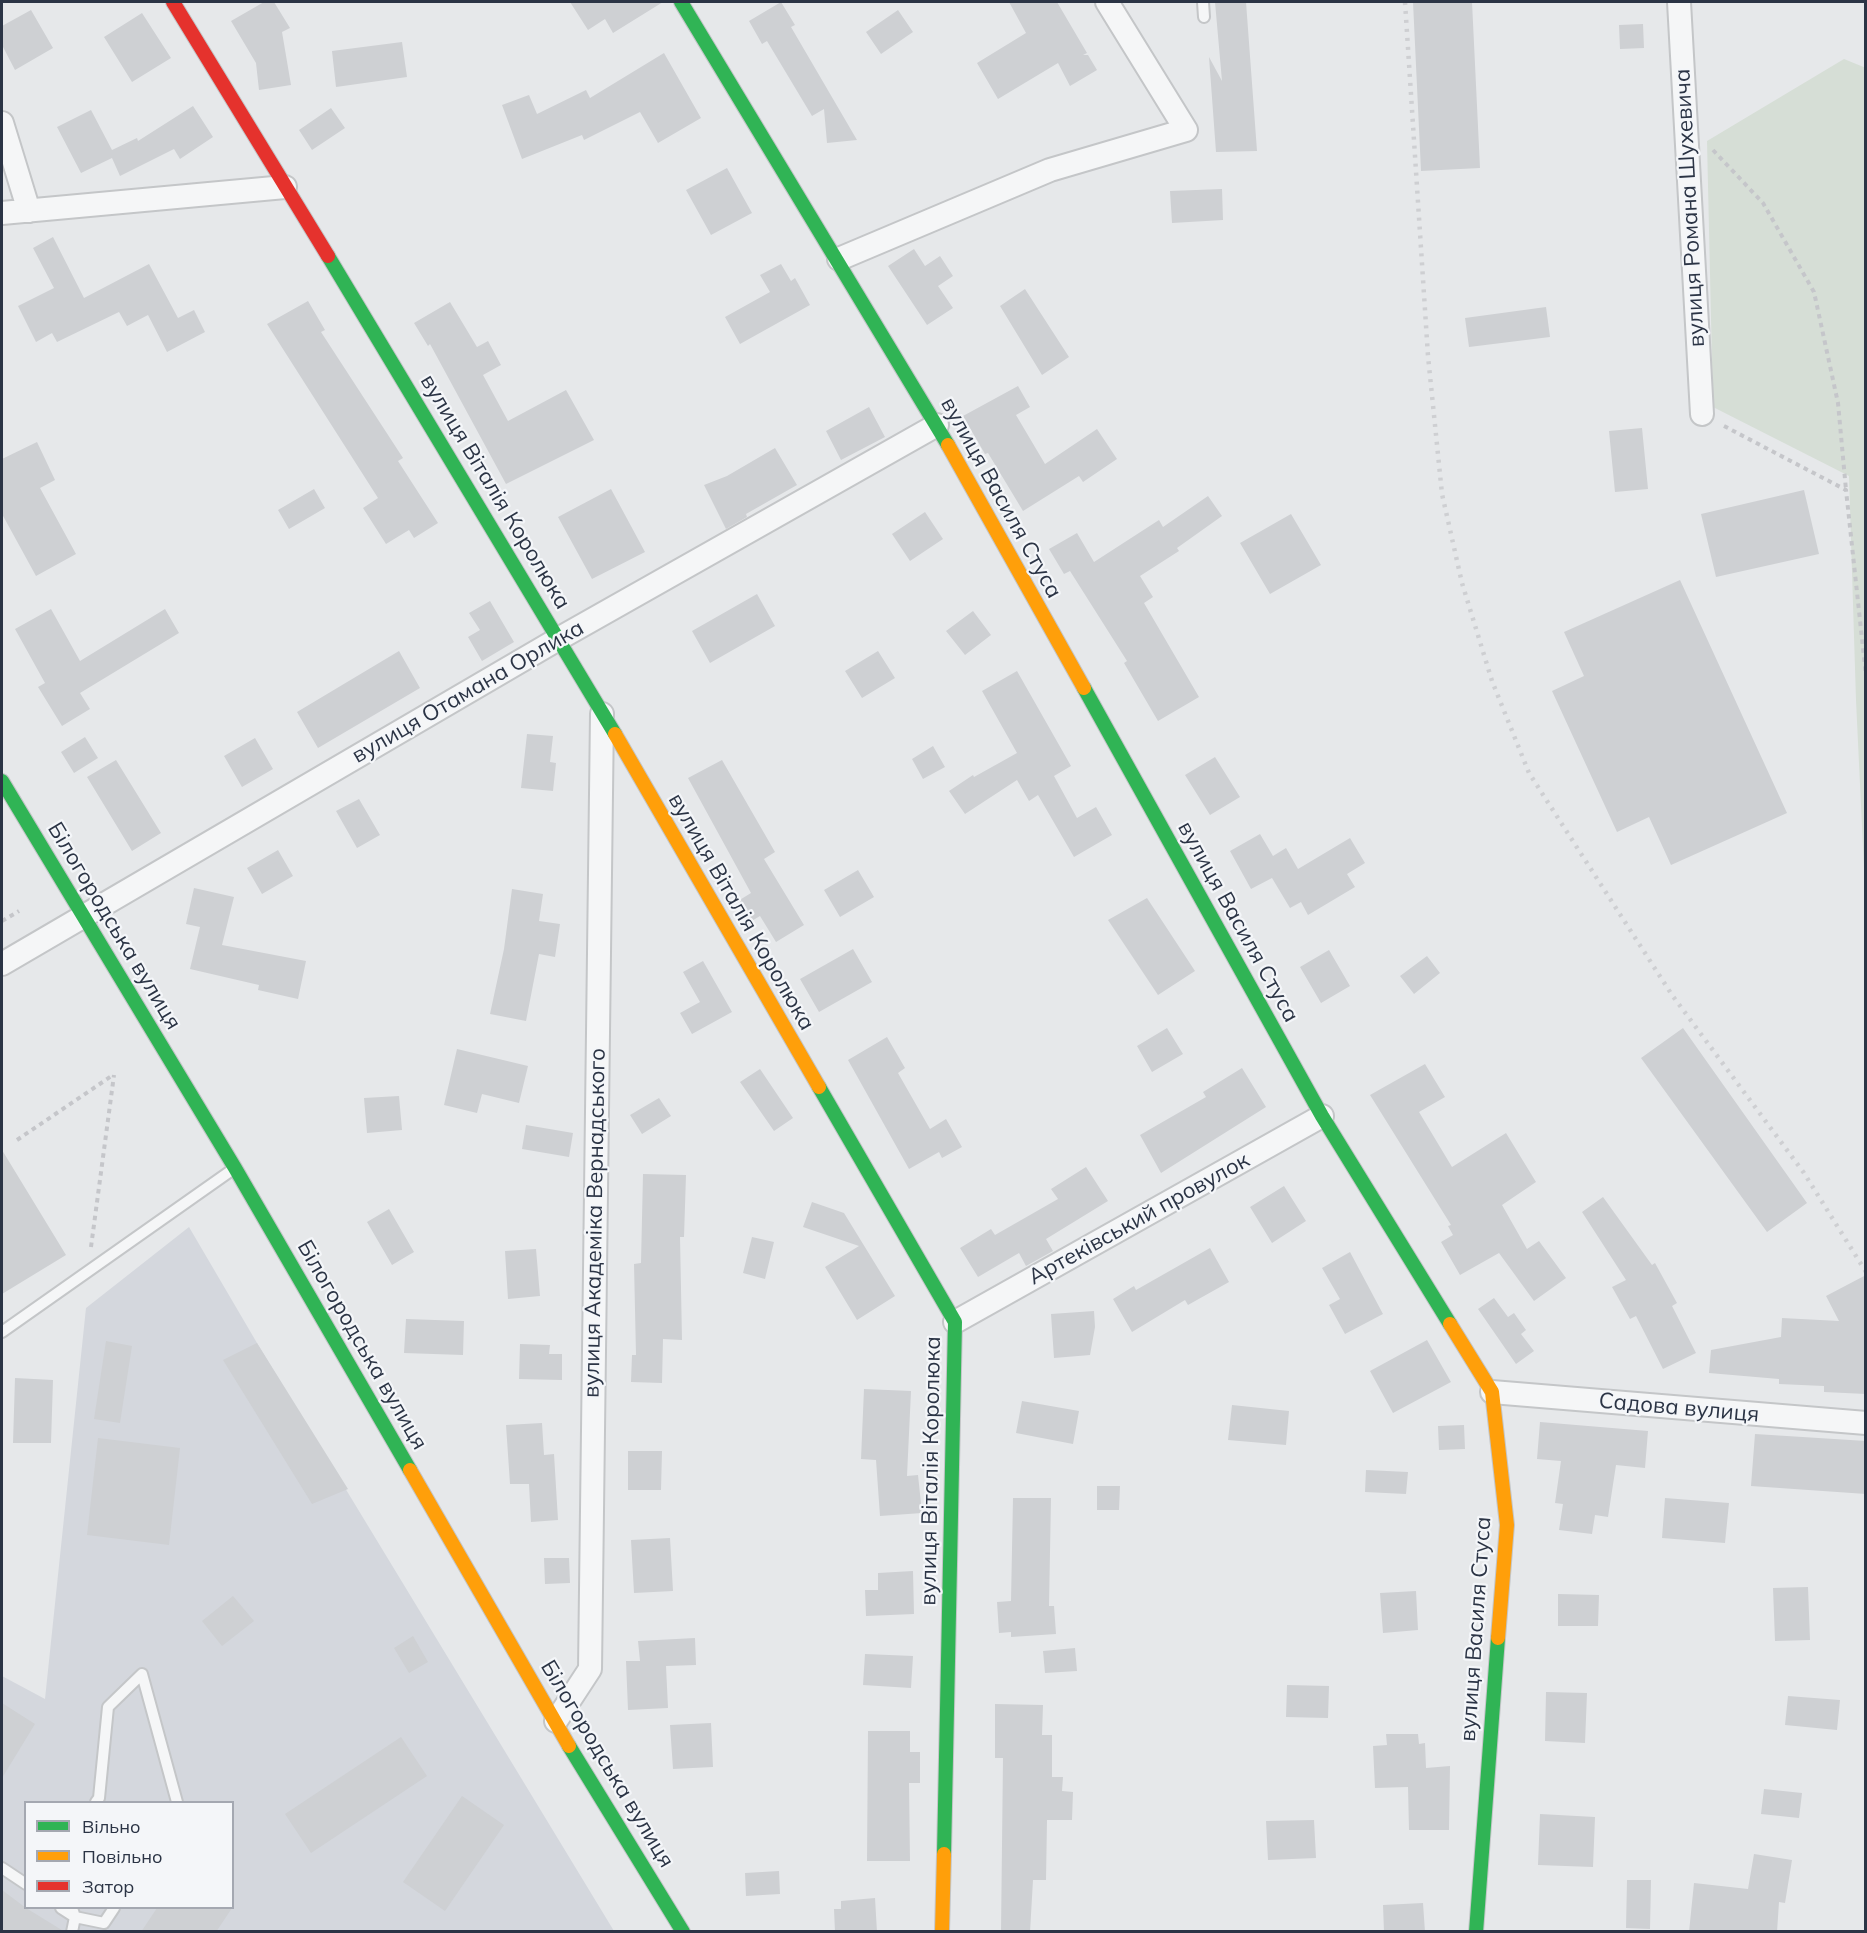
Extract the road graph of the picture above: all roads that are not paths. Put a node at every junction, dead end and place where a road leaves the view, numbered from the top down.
1 (173, 2) edge
2 (681, 2) edge
3 (1107, 2) edge
4 (1203, 2) edge
5 (1678, 2) edge
6 (1204, 17) dead end
7 (2, 123) edge
8 (285, 187) junction
9 (29, 211) junction
10 (2, 213) edge
11 (839, 259) junction
12 (1702, 414) road end
13 (937, 425) junction
14 (560, 638) junction
15 (602, 714) junction
16 (2, 781) edge
17 (83, 917) junction
18 (2, 964) edge
19 (1322, 1116) junction
20 (235, 1168) junction
21 (955, 1322) junction
22 (2, 1332) edge
23 (1492, 1392) junction
24 (1866, 1423) edge
25 (556, 1721) junction
26 (97, 1801) edge
27 (176, 1801) edge
28 (2, 1868) edge
29 (24, 1883) edge
30 (113, 1909) edge
31 (74, 1912) edge
32 (72, 1932) edge
33 (683, 1932) edge
34 (942, 1932) edge
35 (1476, 1932) edge

1 - 8 street, вулиця Віталія Королюка
2 - 11 street, вулиця Василя Стуса
3 - 11 street
4 - 6 lane
5 - 12 street, вулиця Романа Шухевича
7 - 9 street
8 - 9 street
8 - 14 street, вулиця Віталія Королюка
9 - 10 street
11 - 13 street, вулиця Василя Стуса
13 - 14 street, вулиця Отамана Орлика
13 - 19 street, вулиця Василя Стуса
14 - 15 street, вулиця Віталія Королюка
14 - 17 street, вулиця Отамана Орлика
15 - 21 street, вулиця Віталія Королюка
15 - 25 street, вулиця Академіка Вернадського
16 - 17 street, Білогородська вулиця
17 - 18 street, вулиця Отамана Орлика
17 - 20 street, Білогородська вулиця
19 - 21 street, Артеківський провулок
19 - 23 street, вулиця Василя Стуса
20 - 22 lane
20 - 25 street, Білогородська вулиця
21 - 34 street, вулиця Віталія Королюка
23 - 24 street, Садова вулиця
23 - 35 street, вулиця Василя Стуса
25 - 33 street, Білогородська вулиця
26 - 27 lane
28 - 29 lane
30 - 31 lane
31 - 32 lane

